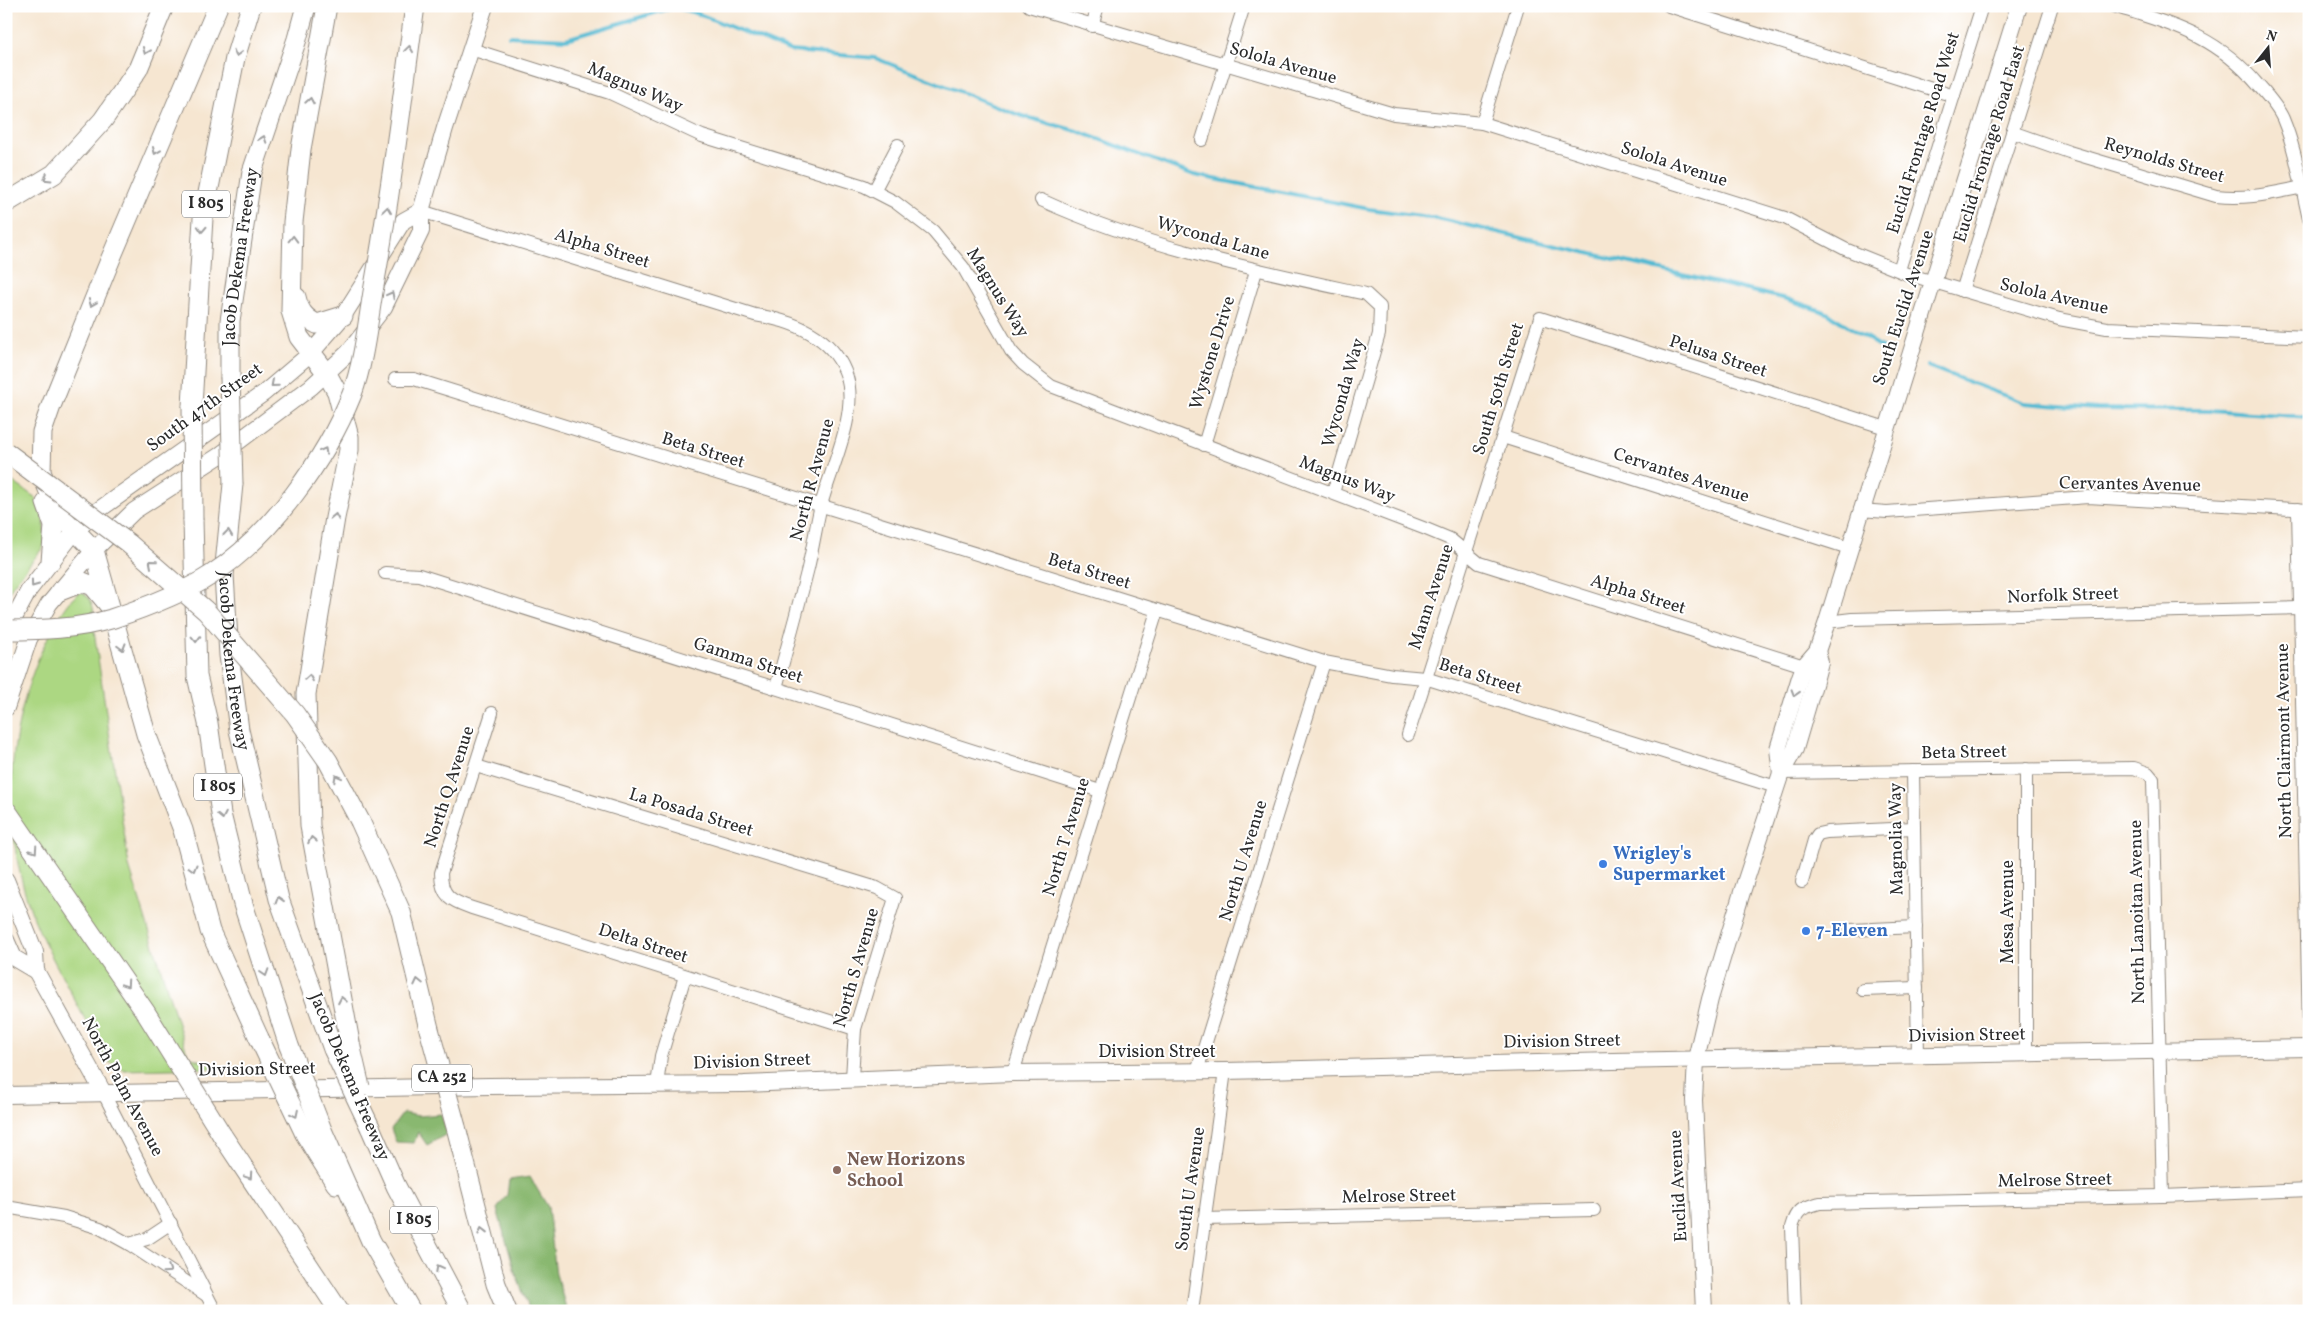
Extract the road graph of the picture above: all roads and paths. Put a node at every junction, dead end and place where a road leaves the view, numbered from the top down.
1 (164, 6) edge
2 (218, 6) edge
3 (250, 6) edge
4 (306, 6) edge
5 (327, 6) edge
6 (415, 6) edge
7 (485, 6) edge
8 (1029, 6) edge
9 (1098, 6) edge
10 (1244, 6) edge
11 (1518, 6) edge
12 (1669, 6) edge
13 (1982, 6) edge
14 (2019, 6) edge
15 (2052, 6) edge
16 (2114, 6) edge
17 (1092, 26) junction
18 (472, 49) junction
19 (1226, 65) junction
20 (1954, 96) junction
21 (1482, 123) junction
22 (2012, 132) junction
23 (1202, 140) dead end
24 (898, 145) dead end
25 (2305, 186) edge
26 (874, 191) junction
27 (1041, 200) dead end
28 (6, 203) edge
29 (421, 211) junction
30 (2309, 219) edge
31 (1900, 270) junction
32 (1256, 271) junction
33 (291, 277) junction
34 (1933, 283) junction
35 (1962, 291) junction
36 (1376, 303) joint
37 (342, 316) junction
38 (1540, 318) joint
39 (773, 319) joint
40 (2309, 337) edge
41 (311, 353) junction
42 (326, 372) junction
43 (395, 379) dead end
44 (1886, 428) junction
45 (1503, 437) junction
46 (1204, 445) junction
47 (6, 452) edge
48 (41, 472) junction
49 (1492, 472) joint
50 (1333, 493) junction
51 (821, 506) junction
52 (2304, 509) edge
53 (1860, 510) junction
54 (75, 531) junction
55 (1849, 548) junction
56 (94, 550) junction
57 (1465, 551) junction
58 (51, 561) junction
59 (385, 573) dead end
60 (60, 591) junction
61 (111, 608) junction
62 (2300, 608) junction
63 (1157, 611) junction
64 (1827, 622) junction
65 (6, 632) edge
66 (1817, 650) junction
67 (1324, 662) junction
68 (1804, 666) junction
69 (1425, 678) junction
70 (776, 688) junction
71 (6, 708) edge
72 (492, 712) dead end
73 (1408, 735) dead end
74 (476, 766) junction
75 (2026, 769) junction
76 (1913, 771) junction
77 (2148, 773) joint
78 (1778, 780) junction
79 (1100, 791) junction
80 (6, 810) edge
81 (1914, 828) junction
82 (442, 873) joint
83 (6, 880) edge
84 (1802, 882) dead end
85 (895, 898) joint
86 (1916, 927) junction
87 (1851, 930) dead end
88 (6, 940) edge
89 (36, 971) junction
90 (685, 976) junction
91 (1917, 988) junction
92 (1864, 990) dead end
93 (855, 1029) junction
94 (2309, 1032) edge
95 (342, 1048) junction
96 (2309, 1048) edge
97 (2159, 1052) junction
98 (2026, 1055) junction
99 (1918, 1056) junction
100 (1696, 1059) junction
101 (1196, 1071) junction
102 (1225, 1072) junction
103 (1013, 1073) junction
104 (852, 1078) junction
105 (658, 1085) junction
106 (103, 1092) junction
107 (6, 1095) edge
108 (314, 1132) junction
109 (2309, 1190) edge
110 (2163, 1196) junction
111 (6, 1207) edge
112 (1594, 1210) dead end
113 (1204, 1219) junction
114 (171, 1223) junction
115 (129, 1244) junction
116 (207, 1296) junction
117 (215, 1311) edge
118 (339, 1311) edge
119 (411, 1311) edge
120 (462, 1311) edge
121 (507, 1311) edge
122 (1192, 1311) edge
123 (1704, 1311) edge
124 (1795, 1311) edge

1 -> 28 highway
2 -> 48 highway
3 -> 108 highway, Jacob Dekema Freeway / I 805, bridge
95 -> 4 highway, Jacob Dekema Freeway / I 805, bridge
33 -> 5 highway
65 -> 6 highway, bridge
7 - 18 main road
8 - 17 street, Solola Avenue
9 - 17 street
10 - 19 street
11 - 21 street
12 - 20 street
13 - 20 street, Euclid Frontage Road West
14 - 34 main road, South Euclid Avenue
15 - 22 street, Euclid Frontage Road East
16 - 25 street
17 - 19 street, Solola Avenue
18 - 26 street, Magnus Way
18 - 29 main road
19 - 21 street, Solola Avenue
19 - 23 street
20 - 31 street, Euclid Frontage Road West
21 - 31 street, Solola Avenue
22 - 25 street, Reynolds Street
22 - 35 street, Euclid Frontage Road East
24 - 26 street
25 - 30 street
26 - 46 street, Magnus Way
27 - 32 street, Wyconda Lane
29 - 37 main road, South 47th Street
29 - 39 street, Alpha Street
42 -> 29 main road
31 - 34 street, Solola Avenue
32 - 36 street, Wyconda Lane
32 - 46 street, Wystone Drive
33 - 37 highway
33 - 41 highway
34 - 35 street, Solola Avenue
34 - 44 main road, South Euclid Avenue
35 - 40 street, Solola Avenue
36 - 50 street, Wyconda Way
37 - 41 main road, South 47th Street
38 - 44 street, Pelusa Street
38 - 45 street, South 50th Street
39 - 51 street, North R Avenue
41 - 42 highway
41 -> 54 main road, South 47th Street
42 - 56 main road
95 -> 42 highway
43 - 51 street, Beta Street
44 - 53 main road, South Euclid Avenue
45 - 49 street, South 50th Street
45 - 55 street, Cervantes Avenue
46 - 50 street, Magnus Way
121 -> 47 highway, CA 252, bridge
48 - 54 highway
48 - 58 highway
49 - 57 street, Mann Avenue
50 - 57 street, Magnus Way
51 - 63 street, Beta Street
51 - 70 street, North R Avenue
52 - 53 street, Cervantes Avenue
52 - 62 street, North Clairmont Avenue
53 - 55 main road, South Euclid Avenue
54 - 56 highway
54 - 58 main road, South 47th Street
55 - 64 main road, South Euclid Avenue
56 - 60 main road
56 - 61 highway
57 - 68 street, Alpha Street
57 - 69 street, Mann Avenue
58 -> 65 main road, South 47th Street
59 - 70 street, Gamma Street
60 - 61 highway
60 - 71 main road
61 -> 108 highway, bridge
62 - 64 street, Norfolk Street
62 - 94 street, North Clairmont Avenue
63 - 67 street, Beta Street
63 - 79 street, North T Avenue
64 - 66 main road, South Euclid Avenue
66 - 68 main road
66 - 78 main road
67 - 69 street, Beta Street
67 - 101 street, North U Avenue
68 -> 78 main road
69 - 73 street, Mann Avenue
69 - 78 street, Beta Street
70 - 79 street, Gamma Street
72 - 74 street, North Q Avenue
74 - 82 street, North Q Avenue
74 - 85 street, La Posada Street
75 - 76 street, Beta Street
75 - 77 street, Beta Street
75 - 98 street, Mesa Avenue
76 - 78 street, Beta Street
76 - 81 street, Magnolia Way
77 - 97 street, North Lanoitan Avenue
78 - 100 main road, Euclid Avenue
79 - 103 street, North T Avenue
80 -> 118 highway, bridge
81 - 84 street
81 - 86 street, Magnolia Way
82 - 90 street, Delta Street
83 - 89 main road, North Palm Avenue
85 - 93 street, North S Avenue
86 - 87 street
86 - 91 street, Magnolia Way
88 - 89 main road
89 - 106 main road, North Palm Avenue
90 - 93 street, Delta Street
90 - 105 street
91 - 92 street
91 - 99 street, Magnolia Way
93 - 104 street, North S Avenue
120 -> 95 highway, Jacob Dekema Freeway / I 805, bridge
96 - 97 main road, Division Street
97 - 98 main road, Division Street
97 - 110 street, North Lanoitan Avenue
98 - 99 main road, Division Street
99 - 100 main road, Division Street
100 - 102 main road, Division Street
100 - 123 main road, Euclid Avenue
101 - 102 main road, Division Street
101 - 103 main road, Division Street
102 - 113 street, South U Avenue
103 - 104 main road, Division Street
104 - 105 main road, Division Street
105 - 106 main road, Division Street
106 - 107 main road, Division Street
106 - 114 street, North Palm Avenue
108 - 119 highway, Jacob Dekema Freeway / I 805
109 - 110 street, Melrose Street
110 - 124 street, Melrose Street
111 - 115 street
112 - 113 street, Melrose Street
113 - 122 street, South U Avenue
114 - 115 street
114 - 116 street, North Palm Avenue
115 -> 116 street
116 - 117 street, North Palm Avenue

